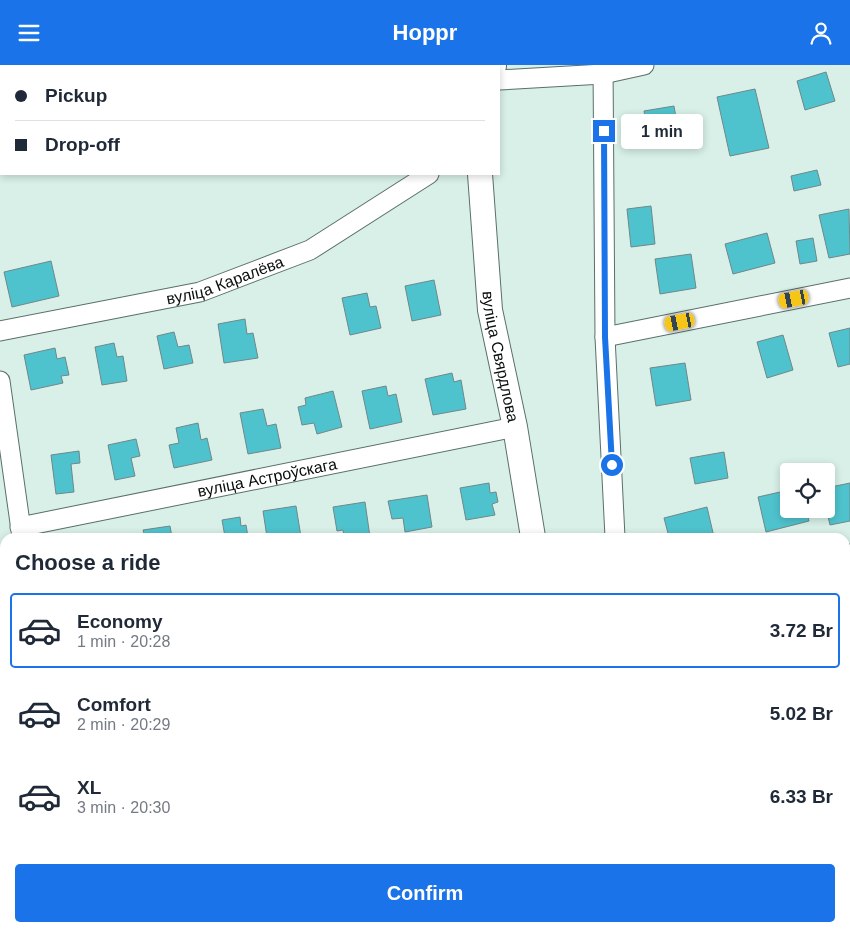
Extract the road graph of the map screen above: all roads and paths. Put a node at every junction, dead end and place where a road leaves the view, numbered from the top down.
1 (644, 65) edge
2 (603, 69) edge
3 (500, 80) edge
4 (427, 175) edge
5 (480, 175) edge
6 (850, 287) edge
7 (0, 331) edge
8 (605, 337) junction
9 (0, 381) edge
10 (515, 427) junction
11 (21, 532) edge
12 (532, 533) edge
13 (615, 533) edge

1 - 2 street
2 - 3 street
2 - 8 street
4 - 7 street, вуліца Каралёва
5 - 10 street, вуліца Свярдлова
6 - 8 street
8 - 13 street
9 - 11 street
10 - 11 street, вуліца Астроўскага
10 - 12 street, вуліца Свярдлова

